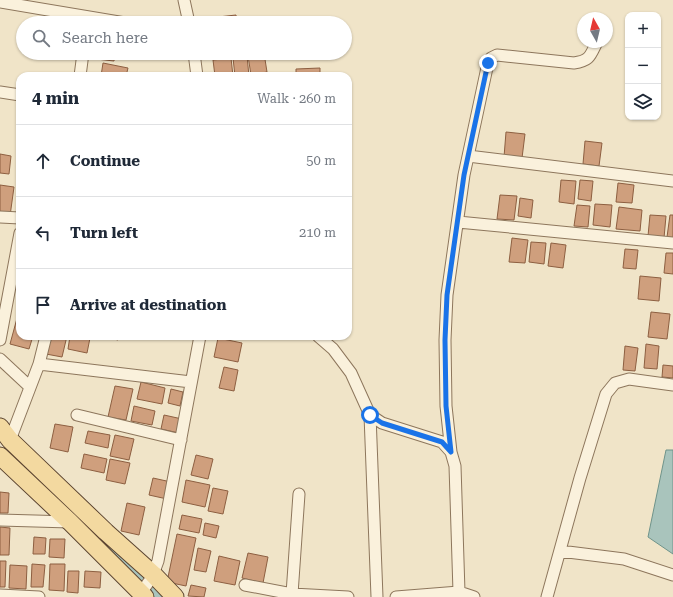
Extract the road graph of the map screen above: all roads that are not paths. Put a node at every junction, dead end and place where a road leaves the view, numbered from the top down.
1 (184, 0) edge
2 (0, 2) edge
3 (67, 16) edge
4 (187, 16) edge
5 (594, 48) edge
6 (81, 60) edge
7 (195, 60) edge
8 (80, 72) edge
9 (196, 72) edge
10 (0, 92) edge
11 (16, 94) edge
12 (468, 156) junction
13 (673, 181) edge
14 (0, 217) edge
15 (16, 218) edge
16 (458, 222) junction
17 (673, 243) edge
18 (16, 254) edge
19 (0, 340) edge
20 (45, 340) edge
21 (199, 340) edge
22 (323, 340) edge
23 (0, 359) edge
24 (39, 364) junction
25 (191, 382) junction
26 (673, 385) edge
27 (30, 387) junction
28 (77, 415) dead end
29 (370, 415) junction
30 (5, 434) edge
31 (181, 440) junction
32 (451, 452) junction
33 (0, 456) edge
34 (299, 494) dead end
35 (0, 520) edge
36 (70, 522) junction
37 (560, 551) junction
38 (673, 575) edge
39 (245, 585) dead end
40 (147, 586) edge
41 (459, 592) junction
42 (292, 594) junction
43 (0, 595) edge
44 (39, 597) edge
45 (175, 597) edge
46 (348, 597) edge
47 (377, 597) edge
48 (396, 597) edge
49 (474, 597) edge
50 (547, 597) edge

1 - 4 street
2 - 3 street
5 - 12 street
6 - 8 street
7 - 9 street
10 - 11 street
12 - 13 street
12 - 16 street
14 - 15 street
16 - 17 street
16 - 32 street
18 - 19 street
20 - 24 street
21 - 25 street
22 - 29 street
23 - 27 street
24 - 25 street
24 - 27 street
25 - 31 street
26 - 37 street
27 - 30 street
28 - 31 street
29 - 32 street
29 - 47 street
30 - 40 main road
31 - 40 street
32 - 41 street
33 - 36 main road
34 - 42 street
35 - 36 street
36 - 40 main road
37 - 38 street
37 - 50 street
39 - 42 street
40 - 45 main road
41 - 48 street
41 - 49 street
42 - 46 street
43 - 44 street

